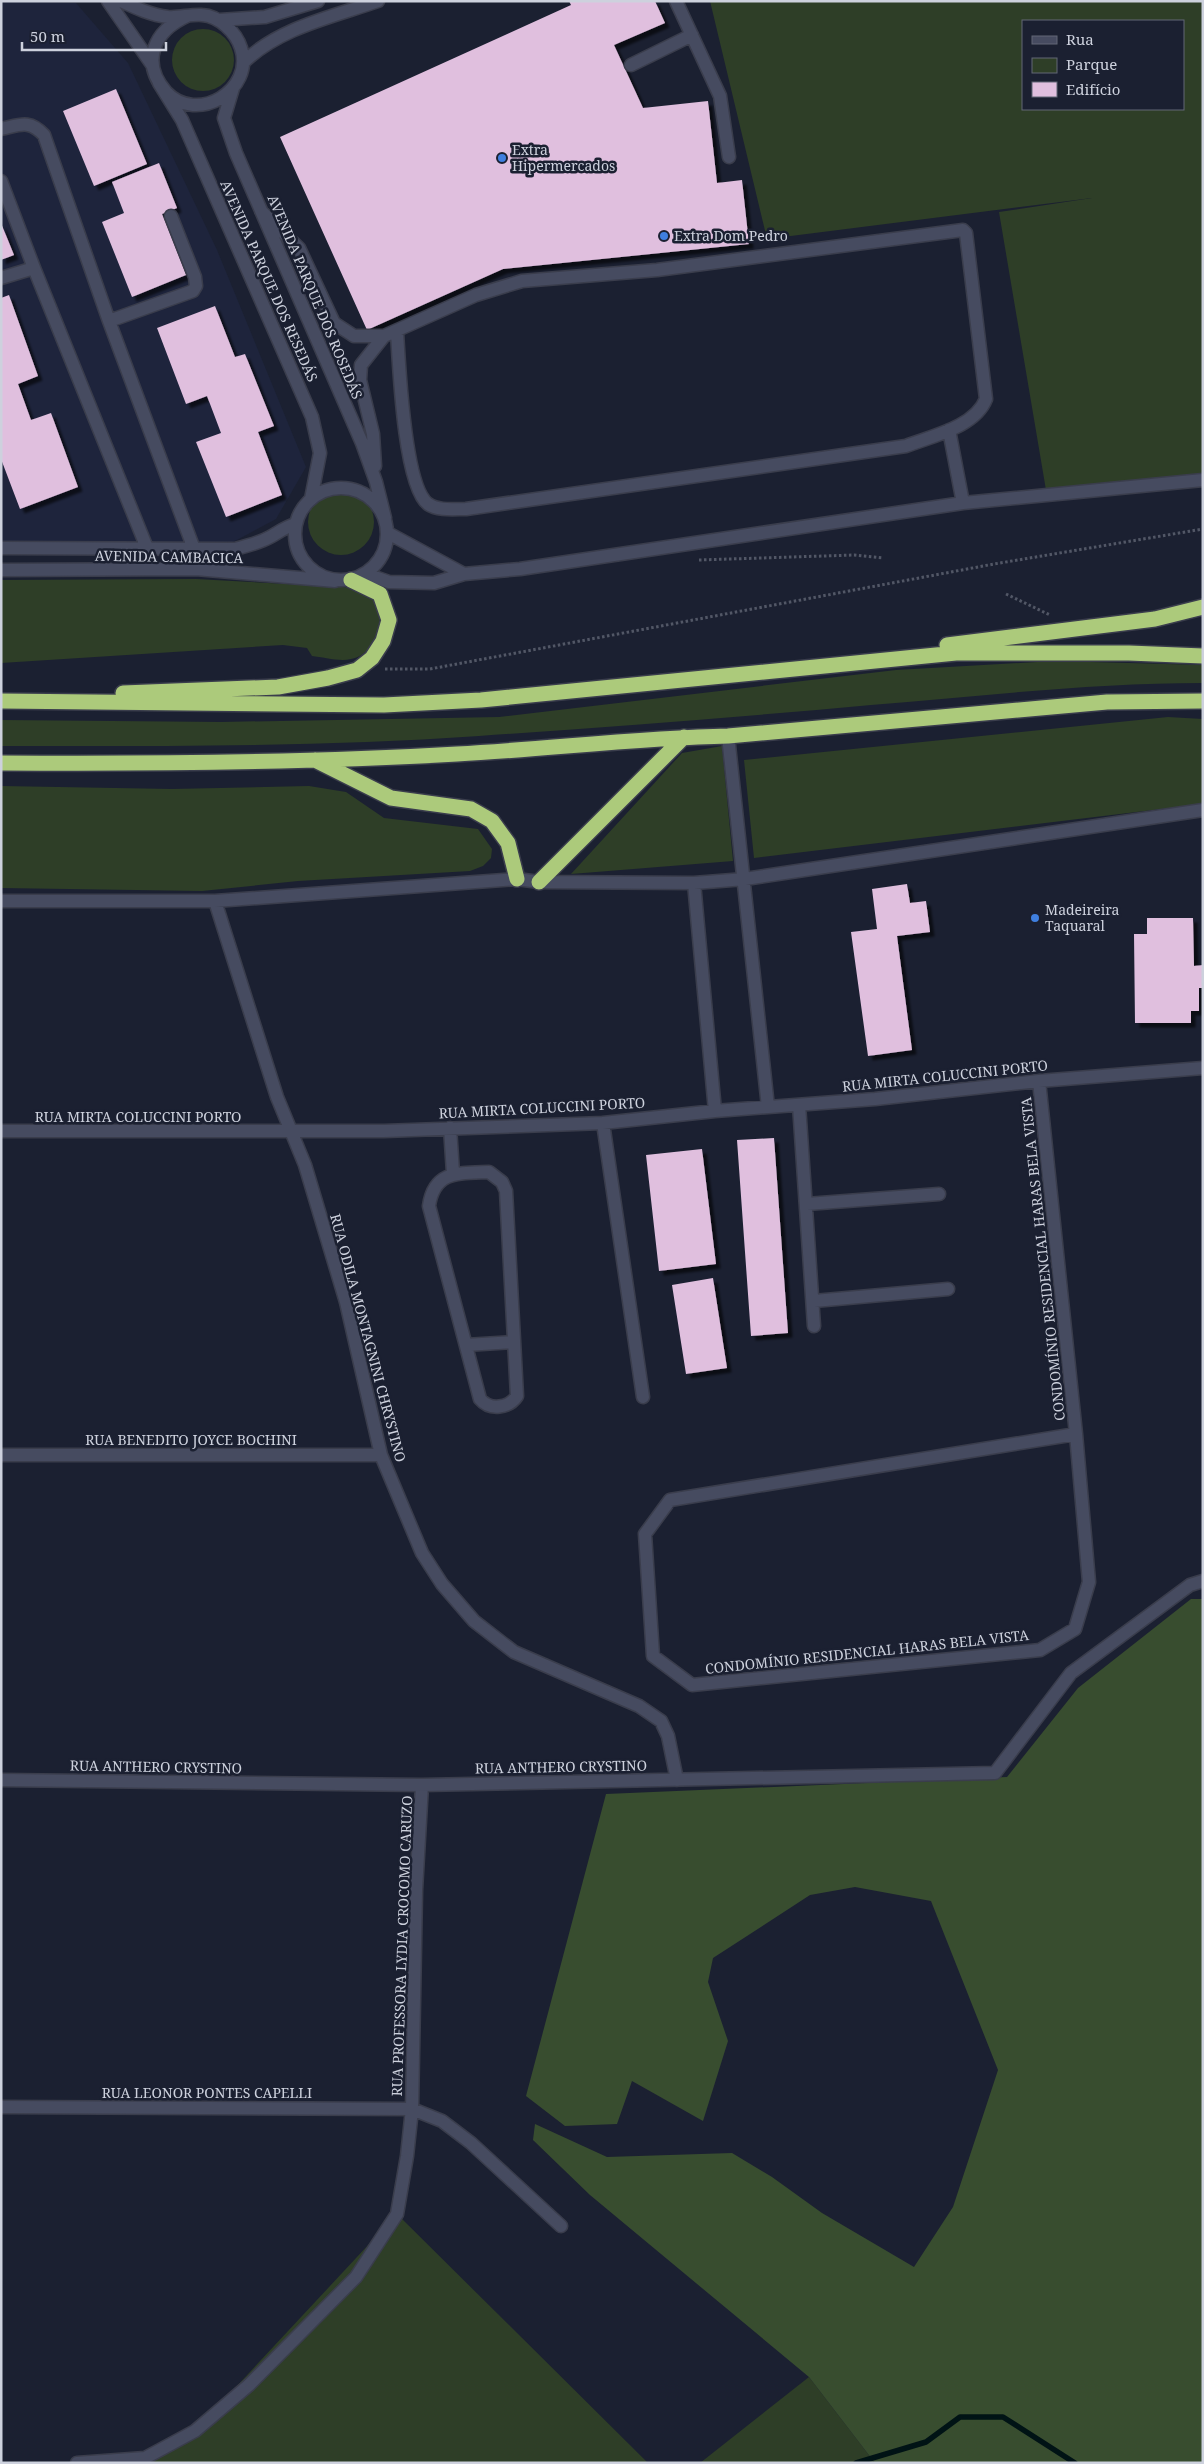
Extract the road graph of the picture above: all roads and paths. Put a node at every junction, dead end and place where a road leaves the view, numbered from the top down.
1 (108, 1) edge
2 (120, 1) edge
3 (318, 1) edge
4 (378, 1) edge
5 (676, 1) edge
6 (187, 16) junction
7 (220, 20) junction
8 (692, 35) junction
9 (243, 63) junction
10 (631, 65) dead end
11 (153, 66) junction
12 (159, 83) junction
13 (233, 88) junction
14 (1, 130) edge
15 (729, 158) dead end
16 (1, 181) edge
17 (261, 211) junction
18 (171, 216) dead end
19 (34, 268) junction
20 (1, 278) edge
21 (109, 321) junction
22 (397, 332) junction
23 (384, 336) junction
24 (949, 430) junction
25 (1203, 480) edge
26 (376, 482) junction
27 (311, 499) junction
28 (963, 503) junction
29 (384, 518) junction
30 (296, 524) junction
31 (1203, 529) edge
32 (388, 533) junction
33 (1, 548) edge
34 (147, 548) junction
35 (194, 549) junction
36 (883, 558) dead end
37 (695, 560) dead end
38 (1, 570) edge
39 (366, 574) junction
40 (464, 574) junction
41 (351, 580) junction
42 (335, 581) junction
43 (1006, 594) dead end
44 (1203, 607) edge
45 (1050, 616) dead end
46 (1203, 656) edge
47 (832, 664) junction
48 (384, 669) dead end
49 (1, 697) edge
50 (1, 701) edge
51 (1203, 701) edge
52 (728, 736) junction
53 (684, 737) junction
54 (314, 760) junction
55 (1, 762) edge
56 (1203, 810) edge
57 (518, 879) junction
58 (745, 879) junction
59 (539, 882) junction
60 (694, 883) junction
61 (214, 900) junction
62 (1, 901) edge
63 (1203, 1068) edge
64 (1039, 1081) junction
65 (799, 1105) junction
66 (768, 1107) junction
67 (715, 1111) junction
68 (603, 1123) junction
69 (450, 1128) junction
70 (1, 1131) edge
71 (290, 1132) junction
72 (452, 1173) junction
73 (939, 1194) dead end
74 (807, 1204) junction
75 (948, 1289) dead end
76 (814, 1301) junction
77 (814, 1326) dead end
78 (514, 1342) junction
79 (466, 1345) junction
80 (643, 1396) dead end
81 (1076, 1434) junction
82 (381, 1454) junction
83 (1, 1455) edge
84 (1203, 1581) edge
85 (1, 1780) edge
86 (678, 1780) junction
87 (422, 1785) junction
88 (1, 2107) edge
89 (412, 2109) junction
90 (561, 2226) dead end
91 (77, 2463) edge

1 - 11 street
2 - 6 street
3 - 7 street
4 - 9 street
5 - 8 street
6 - 7 street
6 - 11 street
7 - 9 street
8 - 10 street
8 - 15 street
9 - 13 street
11 - 12 street
12 - 13 street
12 - 27 street, AVENIDA PARQUE DOS RESEDÁS
13 - 17 street, AVENIDA PARQUE DOS ROSEDÁS
14 - 21 street
16 - 19 street
17 - 23 street
17 - 26 street, AVENIDA PARQUE DOS ROSEDÁS
18 - 21 street
19 - 20 street
19 - 34 street
21 - 35 street
22 - 23 street
22 - 24 street
22 - 24 street
23 - 26 street
24 - 28 street
25 - 28 street
26 - 29 street, AVENIDA PARQUE DOS ROSEDÁS
27 - 29 street
27 - 30 street
28 - 40 street
29 - 32 street
30 - 35 street, AVENIDA CAMBACICA
30 - 42 street
31 - 48 path
32 - 39 street
32 - 40 street
33 - 34 street, AVENIDA CAMBACICA
34 - 35 street, AVENIDA CAMBACICA
36 - 37 path
38 - 42 street, AVENIDA CAMBACICA
39 - 40 street
39 - 41 street
41 - 42 street
41 - 49 highway
43 - 45 path
44 - 47 highway
46 - 47 highway
47 - 50 highway
51 - 52 highway
52 - 53 highway
52 - 58 street
53 - 54 highway
53 - 59 highway
54 - 55 highway
54 - 57 highway
56 - 58 street
57 - 59 street
57 - 61 street
58 - 60 street
58 - 66 street
59 - 60 street
60 - 67 street
61 - 62 street
61 - 71 street, RUA ODILA MONTAGNINI CHRYSTINO
63 - 64 street, RUA MIRTA COLUCCINI PORTO
64 - 65 street, RUA MIRTA COLUCCINI PORTO
64 - 81 street, CONDOMÍNIO RESIDENCIAL HARAS BELA VISTA
65 - 66 street, RUA MIRTA COLUCCINI PORTO
65 - 74 street
66 - 67 street, RUA MIRTA COLUCCINI PORTO
67 - 68 street, RUA MIRTA COLUCCINI PORTO
68 - 69 street, RUA MIRTA COLUCCINI PORTO
68 - 80 street
69 - 71 street, RUA MIRTA COLUCCINI PORTO
69 - 72 street
70 - 71 street, RUA MIRTA COLUCCINI PORTO
71 - 82 street, RUA ODILA MONTAGNINI CHRYSTINO
72 - 78 street
72 - 79 street
73 - 74 street
74 - 76 street
75 - 76 street
76 - 77 street
78 - 79 street
78 - 79 street
81 - 81 street, CONDOMÍNIO RESIDENCIAL HARAS BELA VISTA
82 - 83 street, RUA BENEDITO JOYCE BOCHINI
82 - 86 street, RUA ODILA MONTAGNINI CHRYSTINO
84 - 86 street, RUA ANTHERO CRYSTINO
85 - 87 street, RUA ANTHERO CRYSTINO
86 - 87 street, RUA ANTHERO CRYSTINO
87 - 89 street, RUA PROFESSORA LYDIA CROCOMO CARUZO
88 - 89 street, RUA LEONOR PONTES CAPELLI
89 - 90 street
89 - 91 street, RUA PROFESSORA LYDIA CROCOMO CARUZO

